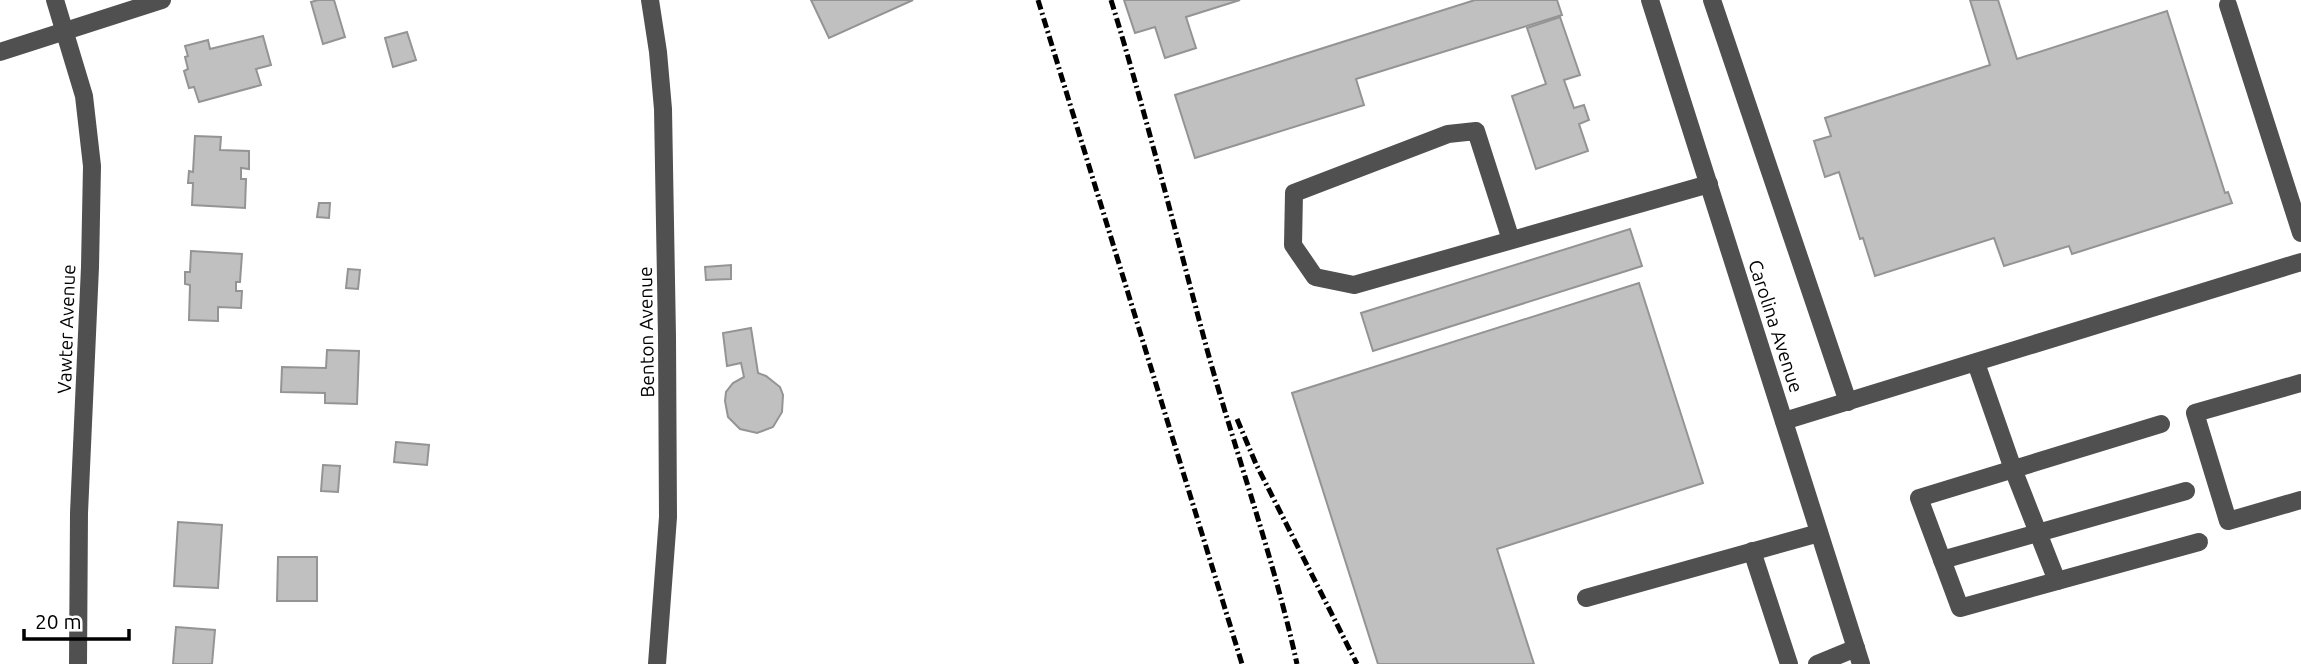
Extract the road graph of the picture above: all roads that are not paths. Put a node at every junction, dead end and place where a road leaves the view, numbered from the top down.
1 (55, 0) edge
2 (162, 0) edge
3 (650, 0) edge
4 (1650, 0) edge
5 (1712, 0) edge
6 (2228, 5) dead end
7 (65, 32) junction
8 (0, 52) edge
9 (1709, 184) junction
10 (2301, 233) edge
11 (1511, 240) junction
12 (2301, 262) edge
13 (1976, 363) junction
14 (2301, 383) edge
15 (1848, 402) junction
16 (1784, 421) junction
17 (2161, 424) dead end
18 (2012, 469) junction
19 (2186, 491) dead end
20 (2301, 499) edge
21 (2038, 531) junction
22 (1819, 533) junction
23 (2199, 542) dead end
24 (1752, 551) junction
25 (1942, 560) junction
26 (2057, 581) junction
27 (1586, 598) dead end
28 (1858, 656) edge
29 (78, 664) edge
30 (657, 664) edge
31 (1788, 664) edge
32 (1817, 664) edge

1 - 7 street, Vawter Avenue
2 - 7 street
3 - 30 street, Benton Avenue
4 - 9 street, Carolina Avenue
5 - 15 street
6 - 10 street
7 - 8 street
7 - 29 street, Vawter Avenue
9 - 11 street
9 - 16 street, Carolina Avenue
11 - 11 street
12 - 13 street
13 - 15 street
13 - 18 street
14 - 20 street
15 - 16 street
16 - 22 street, Carolina Avenue
17 - 18 street
18 - 21 street
18 - 25 street
19 - 21 street
21 - 25 street
21 - 26 street
22 - 24 street
22 - 28 street, Carolina Avenue
23 - 26 street
24 - 27 street
24 - 31 street
25 - 26 street
28 - 32 street

